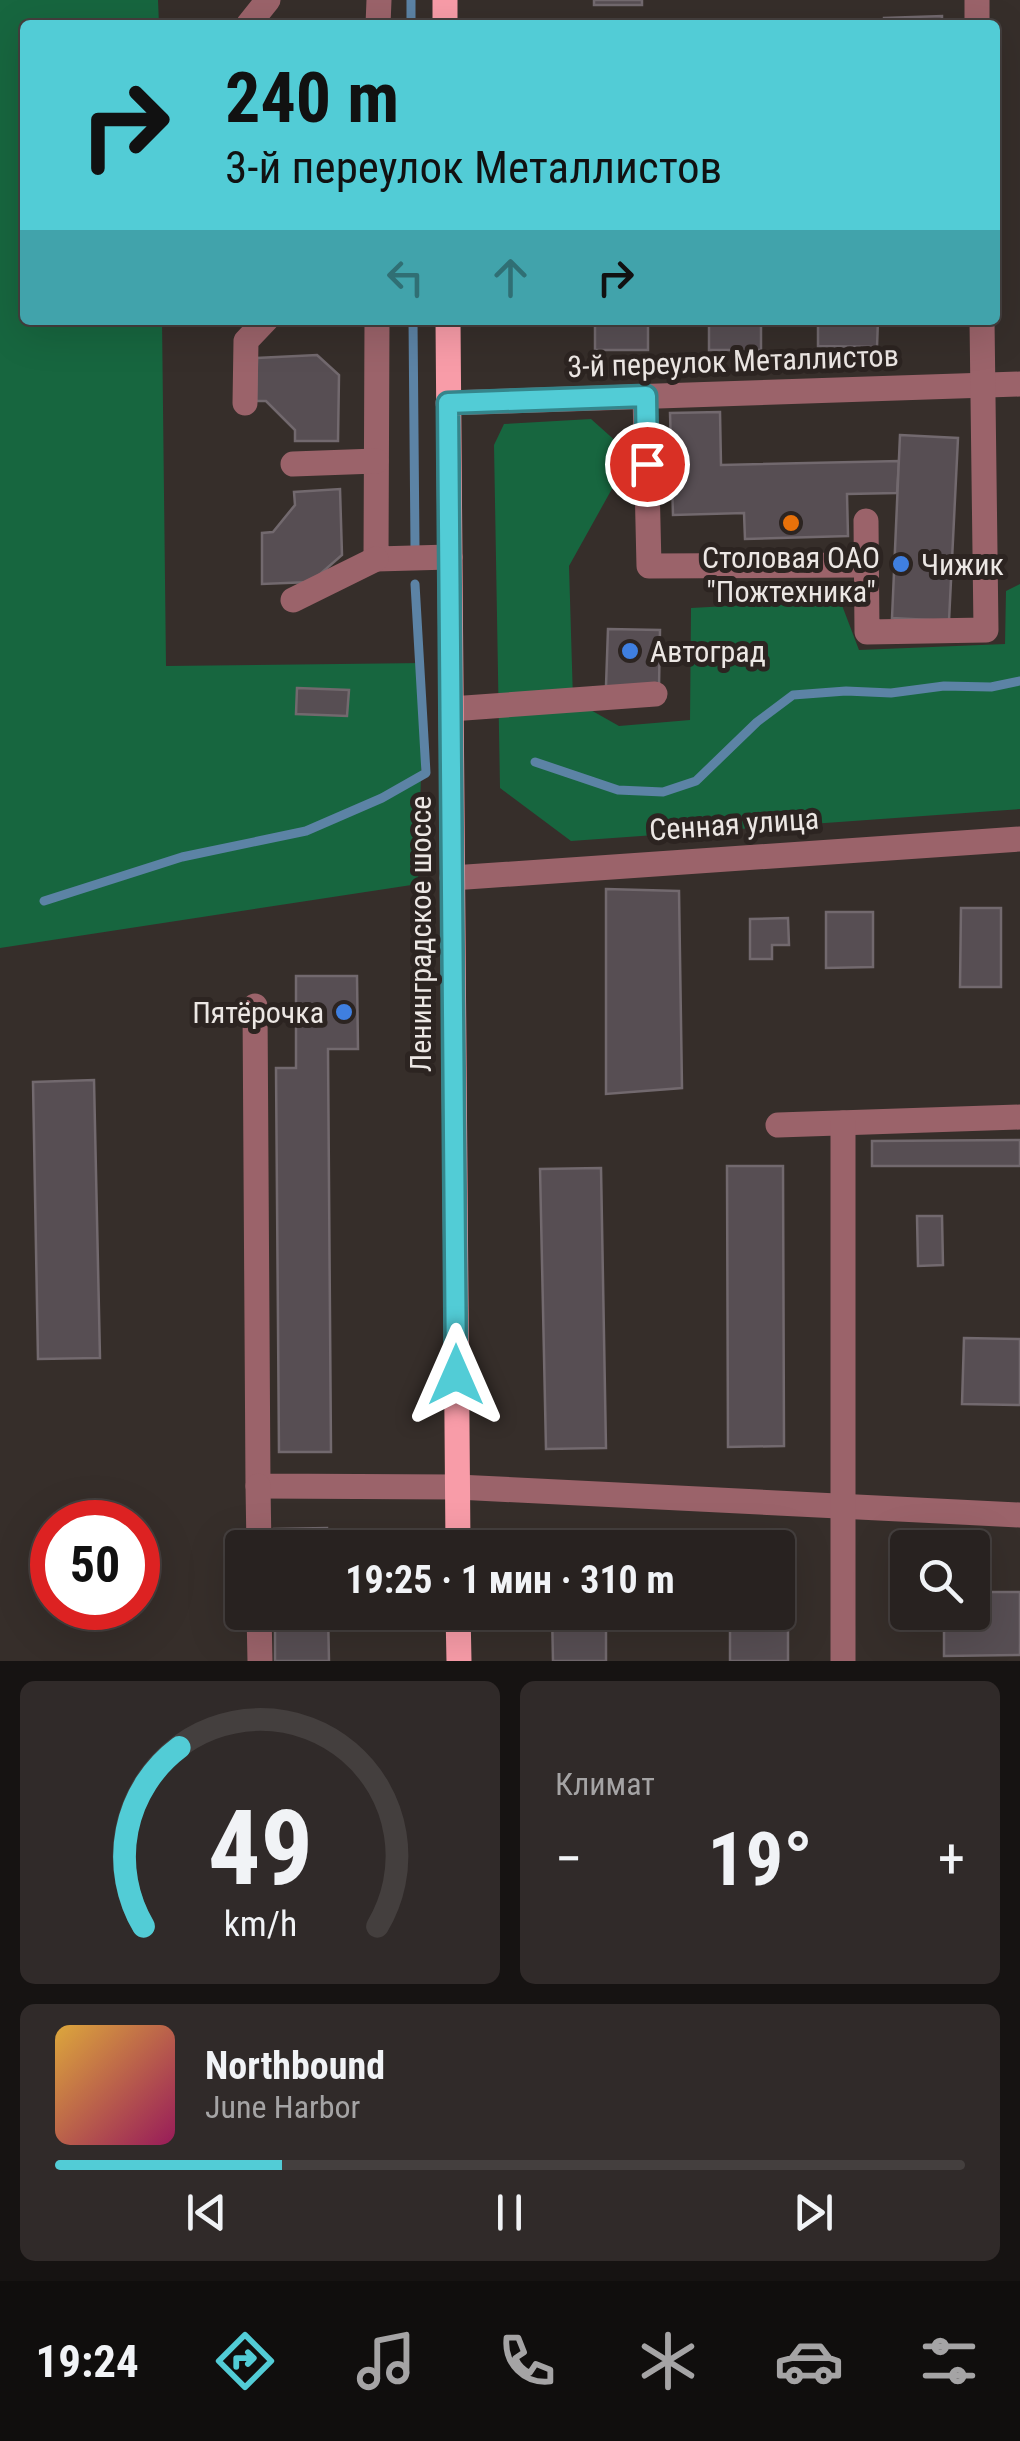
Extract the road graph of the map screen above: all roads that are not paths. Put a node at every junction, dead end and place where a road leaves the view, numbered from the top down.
1 (268, 0) edge
2 (252, 20) edge
3 (261, 325) edge
4 (377, 325) edge
5 (448, 325) edge
6 (982, 325) edge
7 (983, 384) junction
8 (1020, 384) edge
9 (646, 396) junction
10 (245, 403) dead end
11 (448, 403) junction
12 (376, 460) junction
13 (294, 464) dead end
14 (866, 521) dead end
15 (450, 557) junction
16 (376, 560) junction
17 (864, 565) junction
18 (293, 600) dead end
19 (655, 694) dead end
20 (451, 709) junction
21 (1020, 839) edge
22 (452, 878) junction
23 (255, 1006) dead end
24 (1020, 1118) edge
25 (843, 1123) junction
26 (778, 1126) dead end
27 (258, 1486) junction
28 (457, 1487) junction
29 (841, 1506) junction
30 (1020, 1515) edge
31 (258, 1530) edge
32 (458, 1530) edge
33 (259, 1630) edge
34 (458, 1630) edge
35 (260, 1661) edge
36 (458, 1661) edge
37 (843, 1661) edge

1 - 2 street
3 - 10 street
4 - 12 street
5 - 11 main road, Ленинградское шоссе
6 - 7 street
7 - 8 street, 3-й переулок Металлистов
7 - 9 street, 3-й переулок Металлистов
7 - 17 street
9 - 11 street, 3-й переулок Металлистов
9 - 17 street
11 - 15 main road, Ленинградское шоссе
12 - 13 street
12 - 16 street
14 - 17 street
15 - 16 street
15 - 20 main road, Ленинградское шоссе
16 - 18 street
19 - 20 street
20 - 22 main road, Ленинградское шоссе
21 - 22 street, Сенная улица
22 - 28 main road, Ленинградское шоссе
23 - 27 street
24 - 25 street
25 - 26 street
25 - 29 street
27 - 28 street
27 - 31 street
28 - 29 street
28 - 32 main road, Ленинградское шоссе
29 - 30 street
29 - 37 street
33 - 35 street
34 - 36 main road

